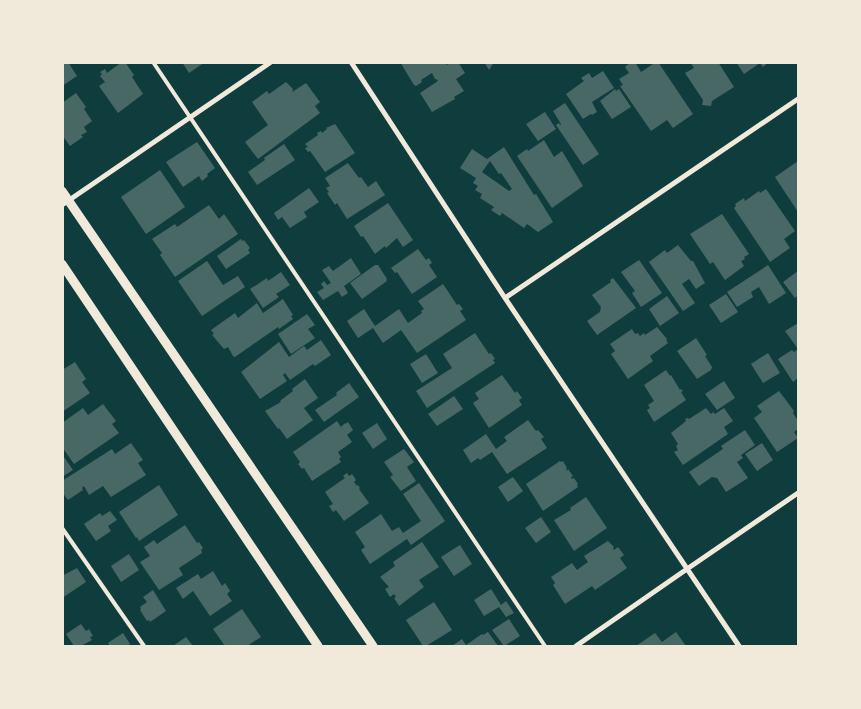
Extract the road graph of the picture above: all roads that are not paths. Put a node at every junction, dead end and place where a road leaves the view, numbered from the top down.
1 (152, 62) edge
2 (271, 62) edge
3 (351, 62) edge
4 (798, 100) edge
5 (191, 118) junction
6 (62, 190) edge
7 (66, 203) edge
8 (62, 264) edge
9 (505, 298) junction
10 (798, 493) edge
11 (62, 528) edge
12 (686, 569) junction
13 (144, 646) edge
14 (318, 646) edge
15 (373, 646) edge
16 (545, 646) edge
17 (576, 646) edge
18 (739, 646) edge

1 - 5 lane
2 - 5 street
3 - 9 street
4 - 9 street
5 - 7 street
5 - 16 lane
6 - 7 street
7 - 15 street
8 - 14 street
9 - 12 street
10 - 12 street
11 - 13 lane
12 - 17 street
12 - 18 street

